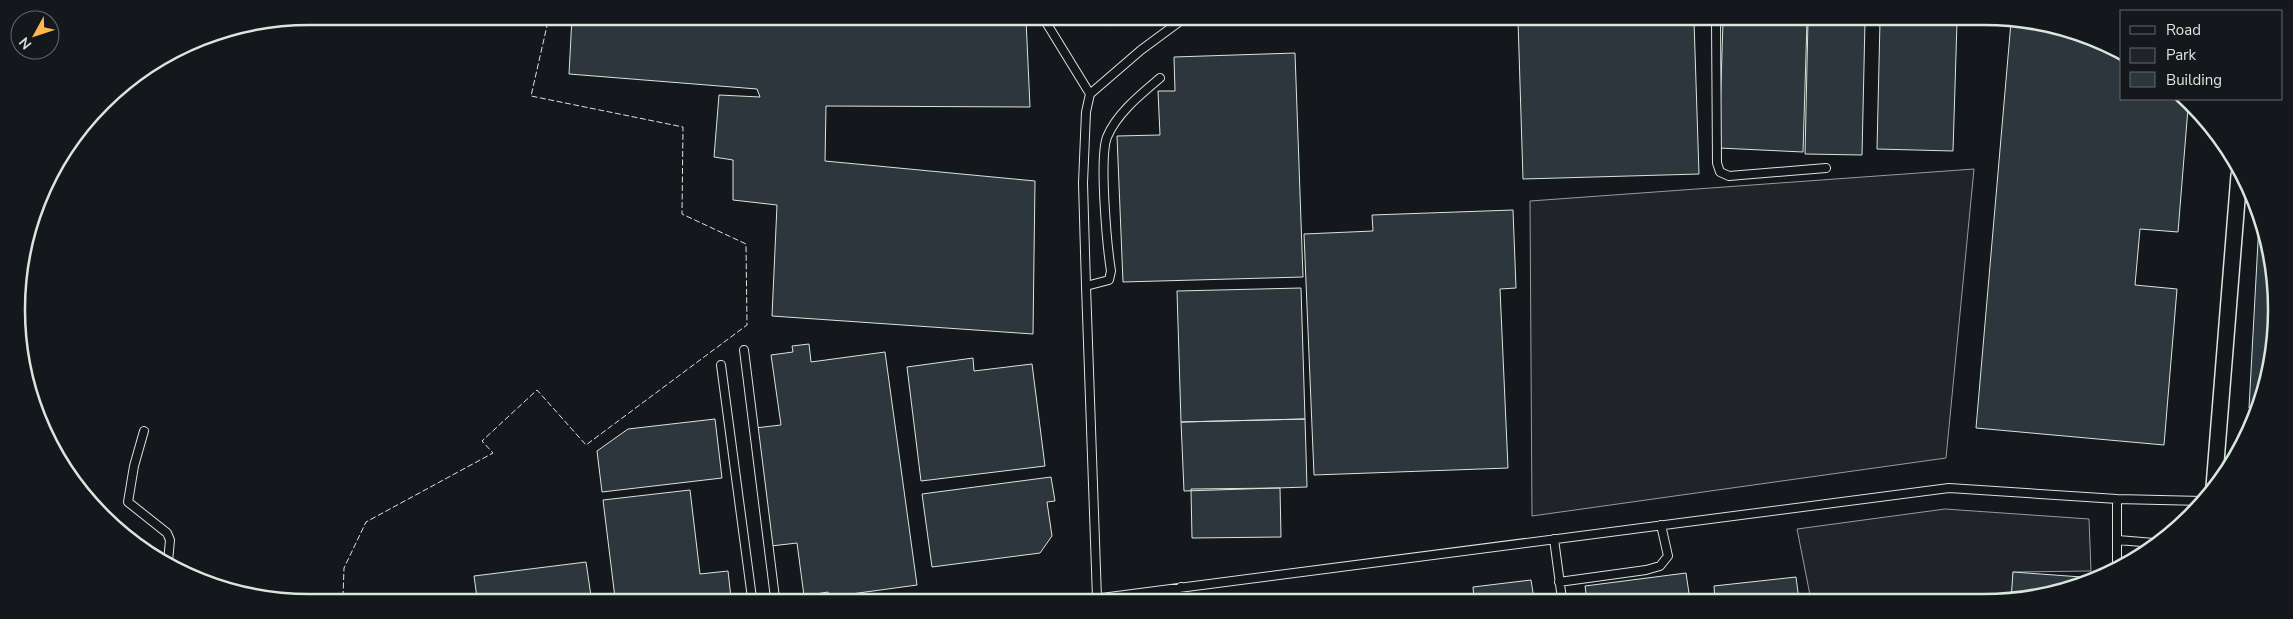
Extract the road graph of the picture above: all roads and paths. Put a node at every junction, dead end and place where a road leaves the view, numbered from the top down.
1 (1048, 25) edge
2 (1175, 25) edge
3 (1716, 25) edge
4 (1160, 78) dead end
5 (1090, 94) junction
6 (1826, 168) dead end
7 (2238, 183) edge
8 (1086, 286) junction
9 (744, 350) dead end
10 (721, 365) dead end
11 (144, 431) dead end
12 (2215, 475) edge
13 (2117, 499) junction
14 (2194, 501) edge
15 (1661, 525) junction
16 (1554, 539) junction
17 (2118, 540) junction
18 (2147, 542) edge
19 (168, 557) edge
20 (2117, 561) edge
21 (1560, 582) junction
22 (1181, 587) junction
23 (751, 594) edge
24 (774, 594) edge
25 (1095, 594) edge
26 (1126, 594) edge
27 (1182, 594) edge
28 (1561, 594) edge

1 - 5 lane
2 - 5 lane
3 - 6 lane
4 - 8 lane
5 - 8 lane
7 - 12 street
8 - 25 lane
9 - 24 lane
10 - 23 lane
11 - 19 lane
13 - 14 lane
13 - 15 lane
13 - 17 lane
15 - 16 lane
15 - 21 lane
16 - 21 lane
16 - 22 lane
17 - 18 lane
17 - 20 lane
21 - 28 lane
22 - 26 lane
22 - 27 lane

